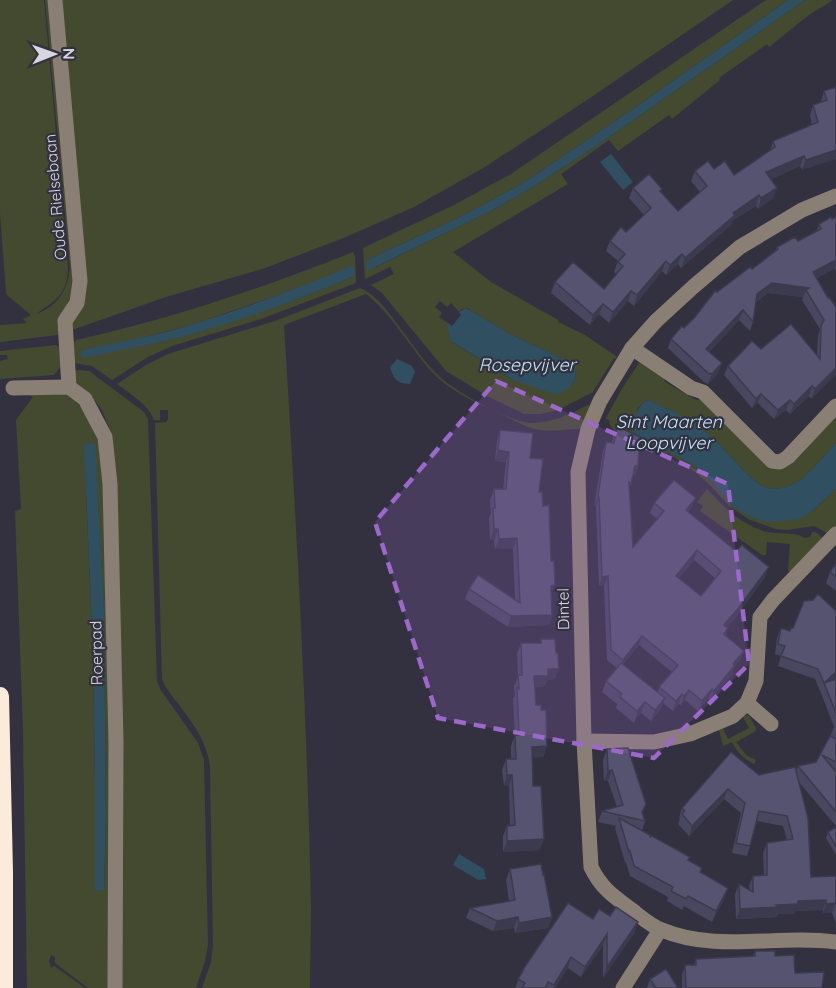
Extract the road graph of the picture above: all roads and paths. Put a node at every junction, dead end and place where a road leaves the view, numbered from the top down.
1 (55, 0) edge
2 (836, 196) edge
3 (632, 348) junction
4 (69, 387) junction
5 (14, 388) dead end
6 (836, 406) edge
7 (836, 534) edge
8 (0, 696) edge
9 (747, 703) junction
10 (771, 724) dead end
11 (584, 741) junction
12 (660, 930) junction
13 (836, 942) edge
14 (4, 988) edge
15 (115, 988) edge
16 (623, 988) edge

1 - 4 street, Oude Rielsebaan
2 - 3 street, Dintel
3 - 6 street
3 - 11 street, Dintel
4 - 5 street
4 - 15 street, Roerpad
7 - 9 street
8 - 14 highway
9 - 10 street
9 - 11 street
11 - 12 street, Dintel
12 - 13 street, Dintel
12 - 16 street

